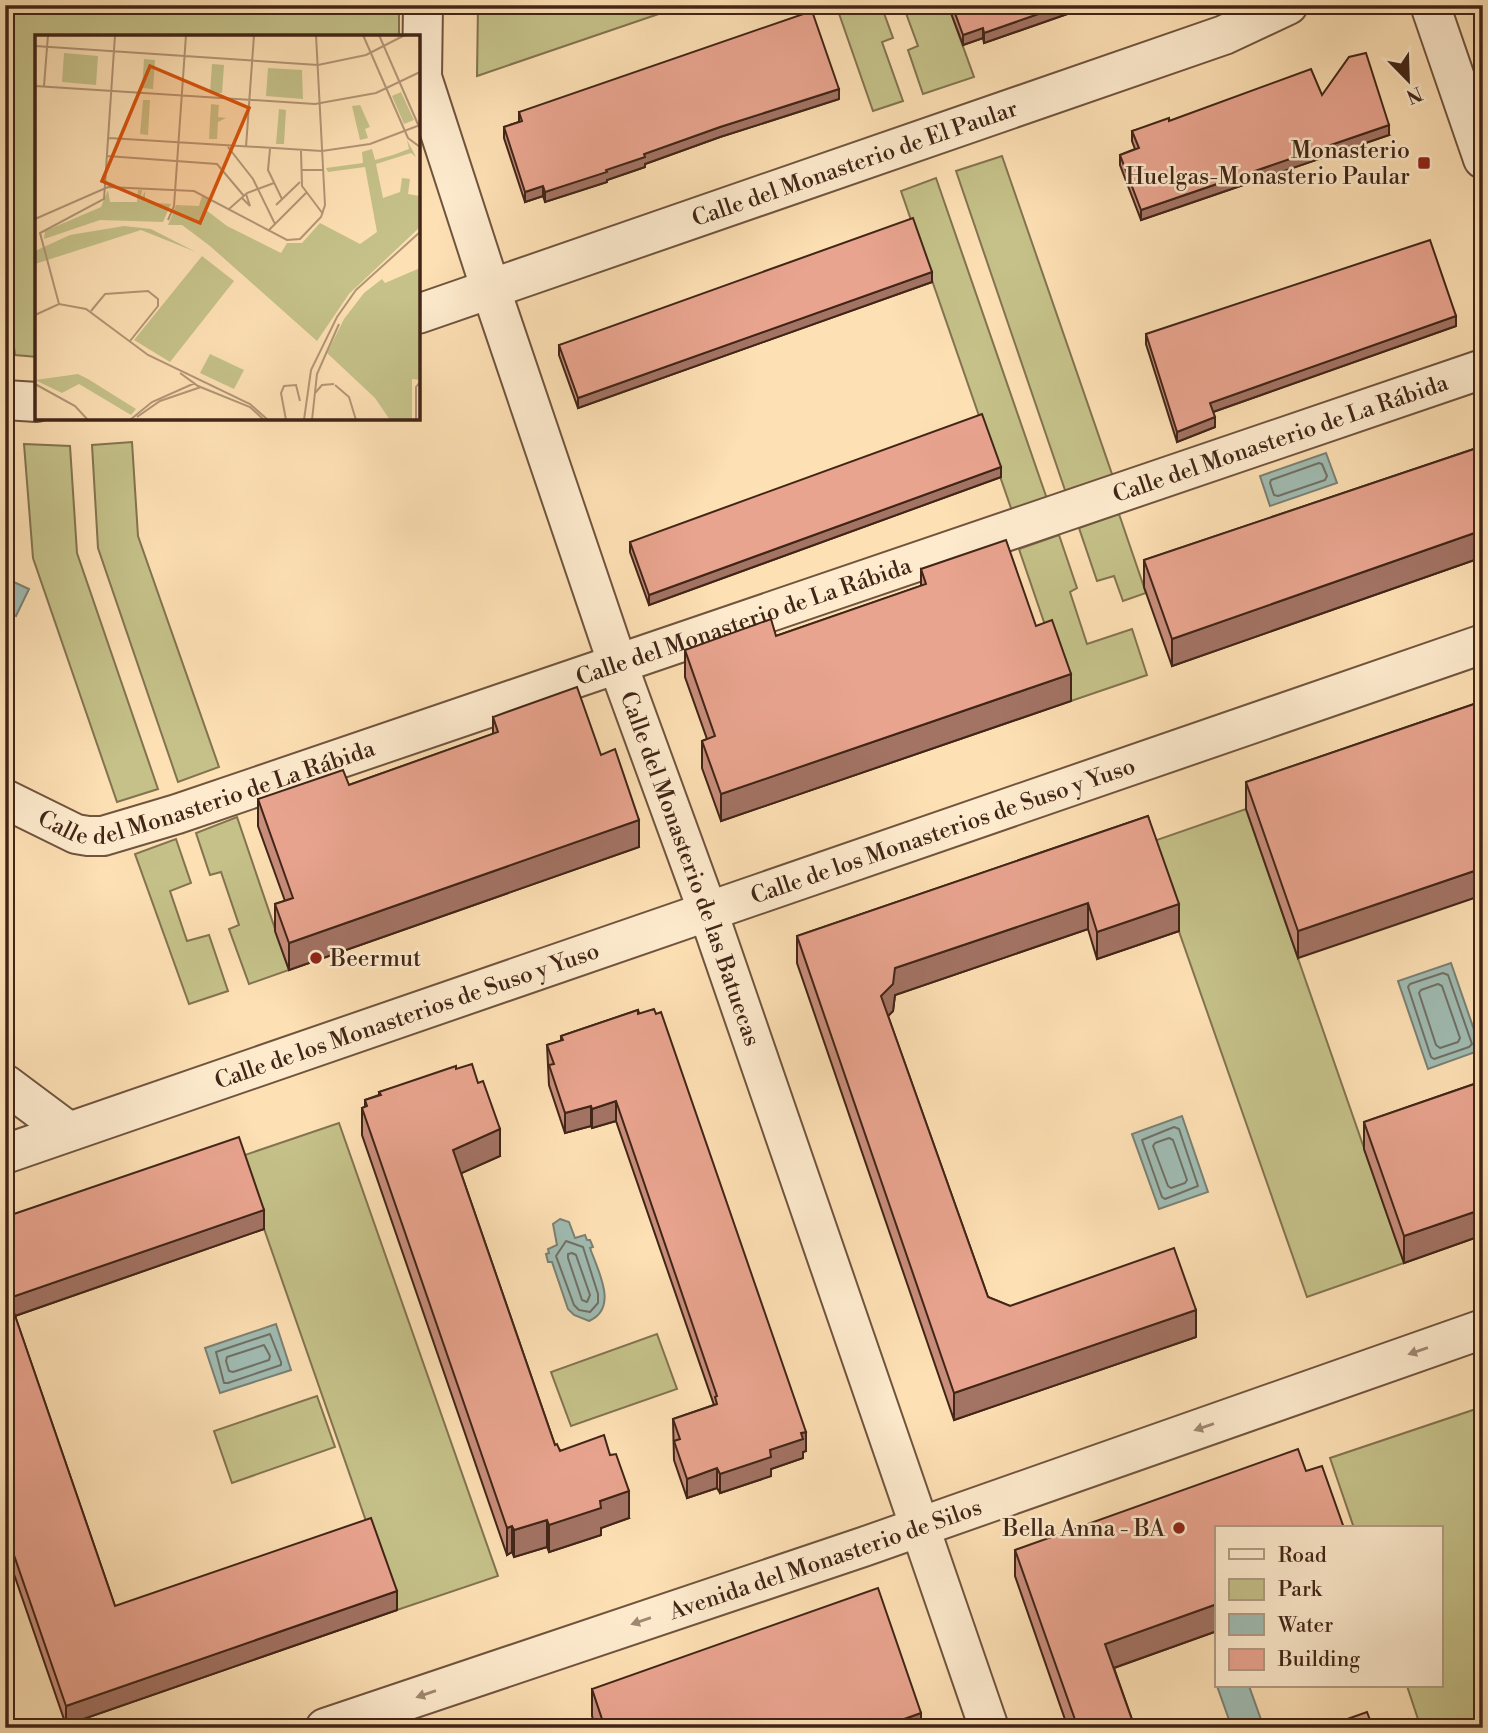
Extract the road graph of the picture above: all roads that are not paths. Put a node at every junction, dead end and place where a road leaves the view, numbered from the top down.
1 (424, 5) edge
2 (1288, 5) edge
3 (1430, 5) edge
4 (1483, 159) edge
5 (491, 290) junction
6 (420, 313) edge
7 (1483, 369) edge
8 (5, 400) edge
9 (35, 402) edge
10 (1483, 645) edge
11 (618, 664) junction
12 (5, 799) edge
13 (708, 912) junction
14 (5, 1084) edge
15 (68, 1131) junction
16 (5, 1154) edge
17 (1483, 1329) edge
18 (920, 1527) junction
19 (325, 1728) edge
20 (989, 1728) edge

1 - 5 street, Calle del Monasterio de las Batuecas
2 - 5 street, Calle del Monasterio de El Paular
3 - 4 street
5 - 6 street, Calle del Monasterio de El Paular
5 - 11 street, Calle del Monasterio de las Batuecas
7 - 11 street, Calle del Monasterio de La Rábida
8 - 9 street
10 - 13 street, Calle de los Monasterios de Suso y Yuso
11 - 12 street, Calle del Monasterio de La Rábida
11 - 13 street, Calle del Monasterio de las Batuecas
13 - 15 street, Calle de los Monasterios de Suso y Yuso
13 - 18 street, Calle del Monasterio de las Batuecas
14 - 15 street
15 - 16 street, Calle de los Monasterios de Suso y Yuso
17 -> 18 street, Avenida del Monasterio de Silos
18 -> 19 street, Avenida del Monasterio de Silos
18 - 20 street, Calle del Monasterio de las Batuecas

